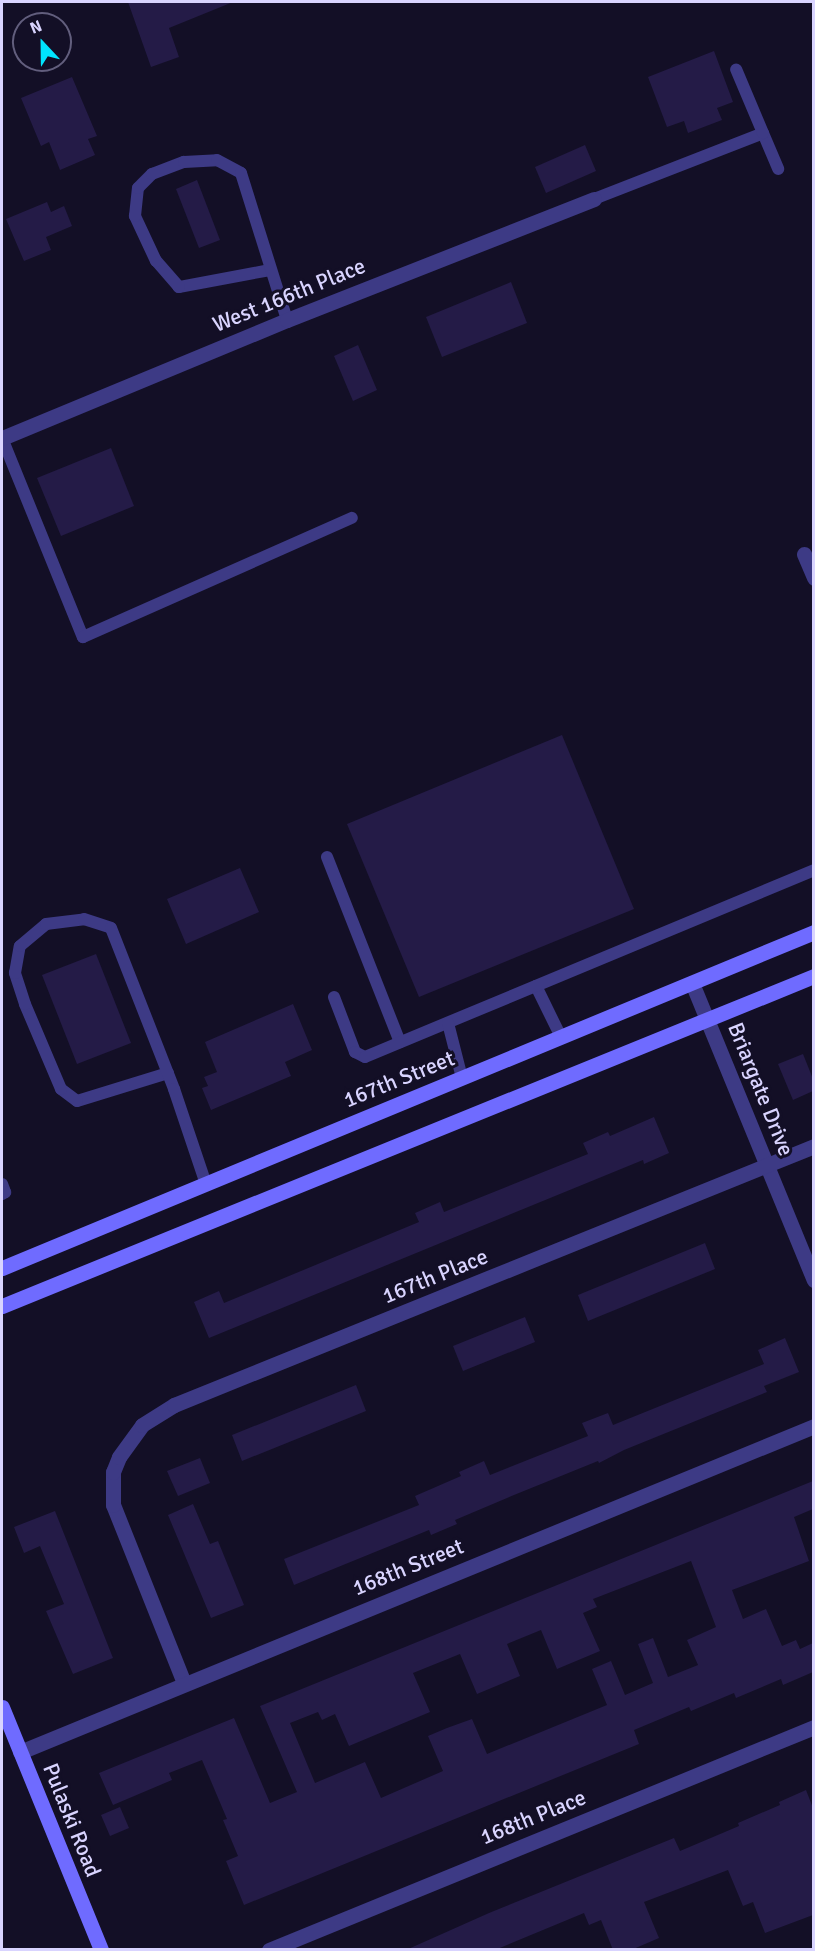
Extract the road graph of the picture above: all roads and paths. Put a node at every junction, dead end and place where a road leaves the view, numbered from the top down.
1 (736, 69) dead end
2 (763, 132) junction
3 (778, 169) dead end
4 (594, 199) joint
5 (270, 270) junction
6 (287, 320) junction
7 (2, 438) edge
8 (352, 518) dead end
9 (804, 554) dead end
10 (813, 578) edge
11 (327, 857) dead end
12 (813, 870) edge
13 (813, 932) edge
14 (813, 976) edge
15 (692, 983) junction
16 (536, 986) junction
17 (334, 997) dead end
18 (708, 1019) junction
19 (448, 1023) junction
20 (561, 1037) junction
21 (400, 1042) junction
22 (168, 1073) junction
23 (462, 1078) junction
24 (813, 1146) edge
25 (768, 1166) junction
26 (2, 1184) edge
27 (206, 1184) junction
28 (2, 1194) edge
29 (2, 1268) edge
30 (813, 1280) edge
31 (2, 1306) edge
32 (813, 1426) edge
33 (184, 1683) junction
34 (2, 1707) edge
35 (813, 1727) edge
36 (20, 1752) junction
37 (101, 1950) edge
38 (269, 1950) edge

1 - 2 lane
2 - 3 lane
2 - 4 lane
4 - 6 street, West 166th Place
5 - 5 lane
5 - 6 lane
6 - 7 street, West 166th Place
7 - 8 lane
9 - 10 street
11 - 21 lane
12 - 16 lane
13 - 15 main road, 167th Street
14 - 18 main road
15 - 18 street, Briargate Drive
15 - 20 main road, 167th Street
16 - 19 lane
16 - 20 lane
17 - 21 lane
18 - 25 street, Briargate Drive
18 - 31 main road
19 - 21 lane
19 - 23 lane
20 - 23 main road, 167th Street
22 - 22 lane
22 - 27 lane
23 - 27 main road, 167th Street
24 - 25 street, 167th Place
25 - 30 street, Briargate Drive
25 - 33 street, 167th Place
26 - 28 lane
27 - 29 main road, 167th Street
32 - 33 street, 168th Street
33 - 36 street, 168th Street
34 - 36 main road, Pulaski Road
35 - 38 street, 168th Place
36 - 37 main road, Pulaski Road

